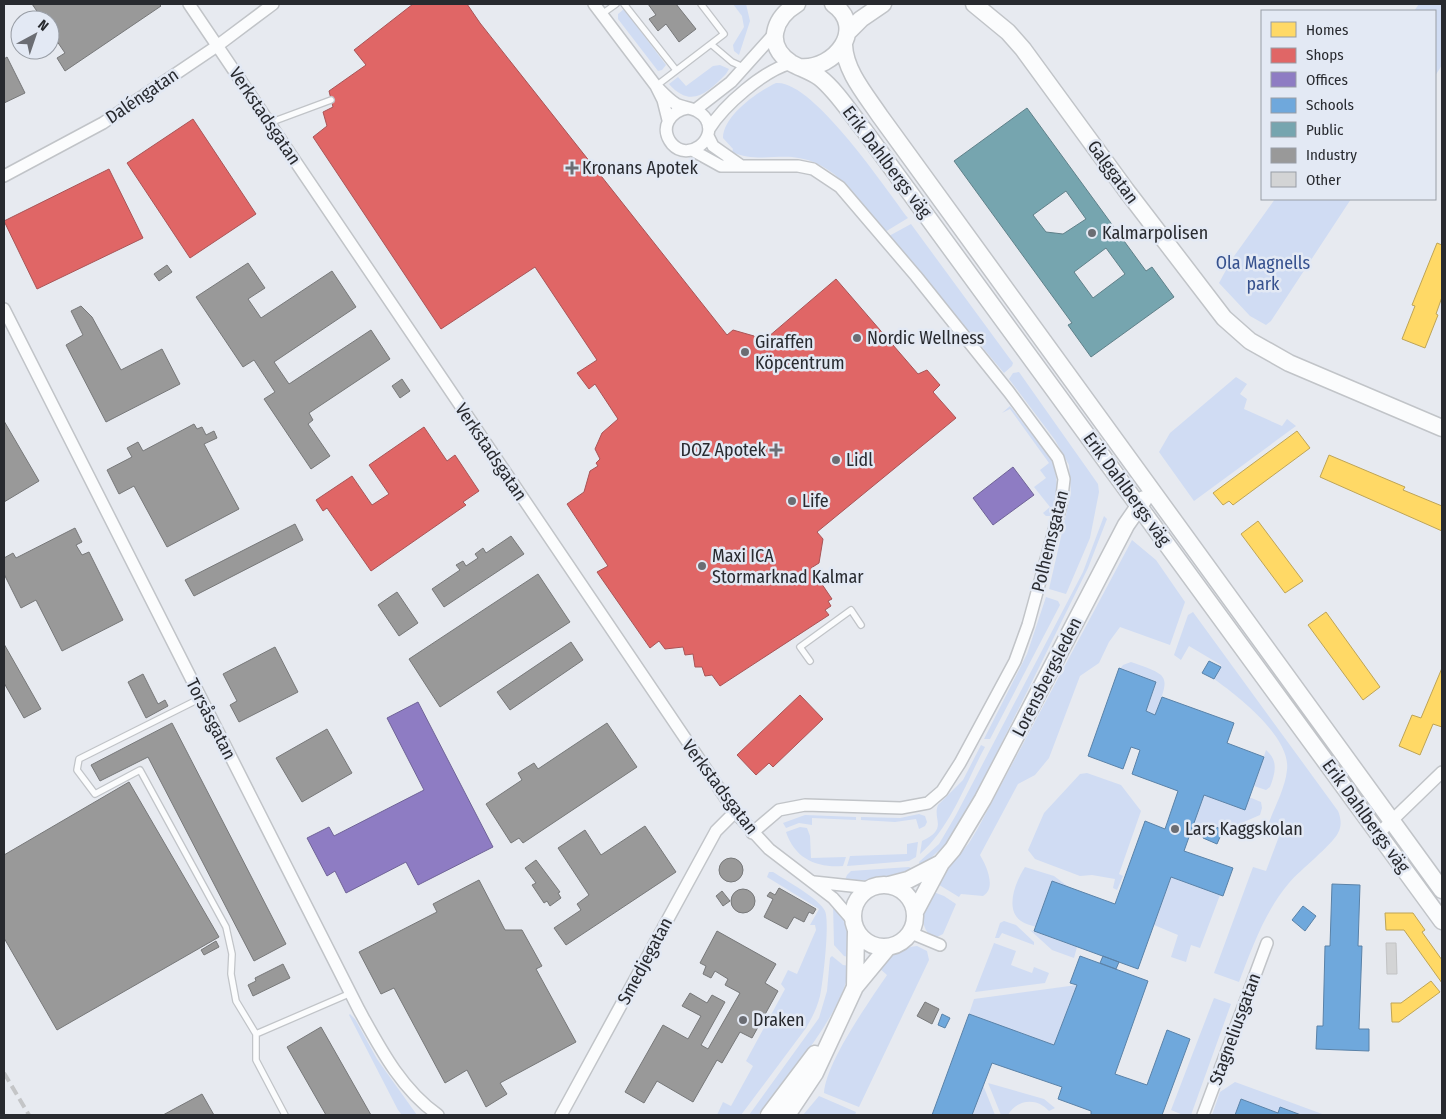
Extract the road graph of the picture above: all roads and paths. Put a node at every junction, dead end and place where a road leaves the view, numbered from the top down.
1 (189, 4) edge
2 (272, 4) edge
3 (594, 4) edge
4 (616, 4) edge
5 (624, 4) edge
6 (700, 4) edge
7 (773, 4) edge
8 (797, 4) edge
9 (833, 4) edge
10 (883, 4) edge
11 (974, 4) edge
12 (602, 14) junction
13 (775, 30) junction
14 (846, 39) junction
15 (712, 45) junction
16 (217, 46) junction
17 (796, 65) junction
18 (745, 68) junction
19 (676, 70) junction
20 (656, 86) junction
21 (331, 100) dead end
22 (691, 109) junction
23 (668, 120) junction
24 (270, 123) junction
25 (708, 133) junction
26 (692, 150) junction
27 (741, 165) junction
28 (4, 176) edge
29 (4, 309) edge
30 (1442, 428) edge
31 (1152, 490) junction
32 (1138, 505) junction
33 (861, 625) dead end
34 (810, 661) dead end
35 (201, 698) junction
36 (1442, 772) edge
37 (735, 812) junction
38 (1392, 820) junction
39 (752, 833) junction
40 (1379, 833) junction
41 (941, 863) junction
42 (814, 882) junction
43 (889, 885) junction
44 (870, 888) junction
45 (1442, 890) edge
46 (915, 912) junction
47 (1442, 921) edge
48 (855, 926) junction
49 (911, 933) junction
50 (1267, 943) dead end
51 (940, 945) dead end
52 (888, 947) junction
53 (855, 988) junction
54 (351, 993) junction
55 (836, 1026) junction
56 (256, 1034) junction
57 (284, 1115) edge
58 (438, 1115) edge
59 (562, 1115) edge
60 (769, 1115) edge
61 (787, 1115) edge
62 (1204, 1115) edge

1 - 16 street, Verkstadsgatan
2 - 16 street, Daléngatan
3 - 12 street
4 - 12 lane
5 - 19 lane
6 - 15 lane
7 - 13 main road, Erik Dahlbergs väg
8 - 13 main road
9 - 14 main road, Erik Dahlbergs väg
10 - 14 main road
11 - 30 main road, Galggatan
12 - 20 street
13 - 17 main road, Erik Dahlbergs väg
13 - 18 street
14 - 17 main road
14 - 31 main road, Erik Dahlbergs väg
15 - 18 lane
15 - 19 lane
16 - 24 street, Verkstadsgatan
16 - 28 street, Daléngatan
17 - 25 street
17 - 32 main road, Erik Dahlbergs väg
18 - 22 street
19 - 20 lane
20 - 22 street
20 - 23 street
21 - 24 lane
22 - 23 street
22 - 25 street
23 - 26 street
24 - 37 street, Verkstadsgatan
25 - 26 street
25 - 27 street
26 - 27 street, Polhemsgatan
27 - 39 street, Polhemsgatan
29 - 35 street, Torsåsgatan
31 - 32 main road, Lorensbergsleden
31 - 38 main road, Erik Dahlbergs väg
32 - 40 main road, Erik Dahlbergs väg
32 - 41 main road, Lorensbergsleden
33 - 34 lane
35 - 54 street, Torsåsgatan
35 - 56 lane
36 - 38 street
37 - 39 street, Verkstadsgatan
37 - 59 street, Smedjegatan
38 - 40 street
38 - 45 main road, Erik Dahlbergs väg
39 - 42 street, Verkstadsgatan
40 - 47 main road, Erik Dahlbergs väg
41 - 43 main road, Lorensbergsleden
41 - 46 main road, Lorensbergsleden
42 - 44 street
42 - 48 street, Verkstadsgatan
43 - 44 main road, Lorensbergsleden
43 - 46 main road
44 - 48 main road
46 - 49 main road, Lorensbergsleden
48 - 52 main road
48 - 53 main road
49 - 51 street
49 - 52 main road
50 - 62 street, Stagneliusgatan
52 - 53 main road
53 - 55 main road
54 - 56 lane
54 - 58 street, Torsåsgatan
55 - 60 main road
55 - 61 main road
56 - 57 lane

